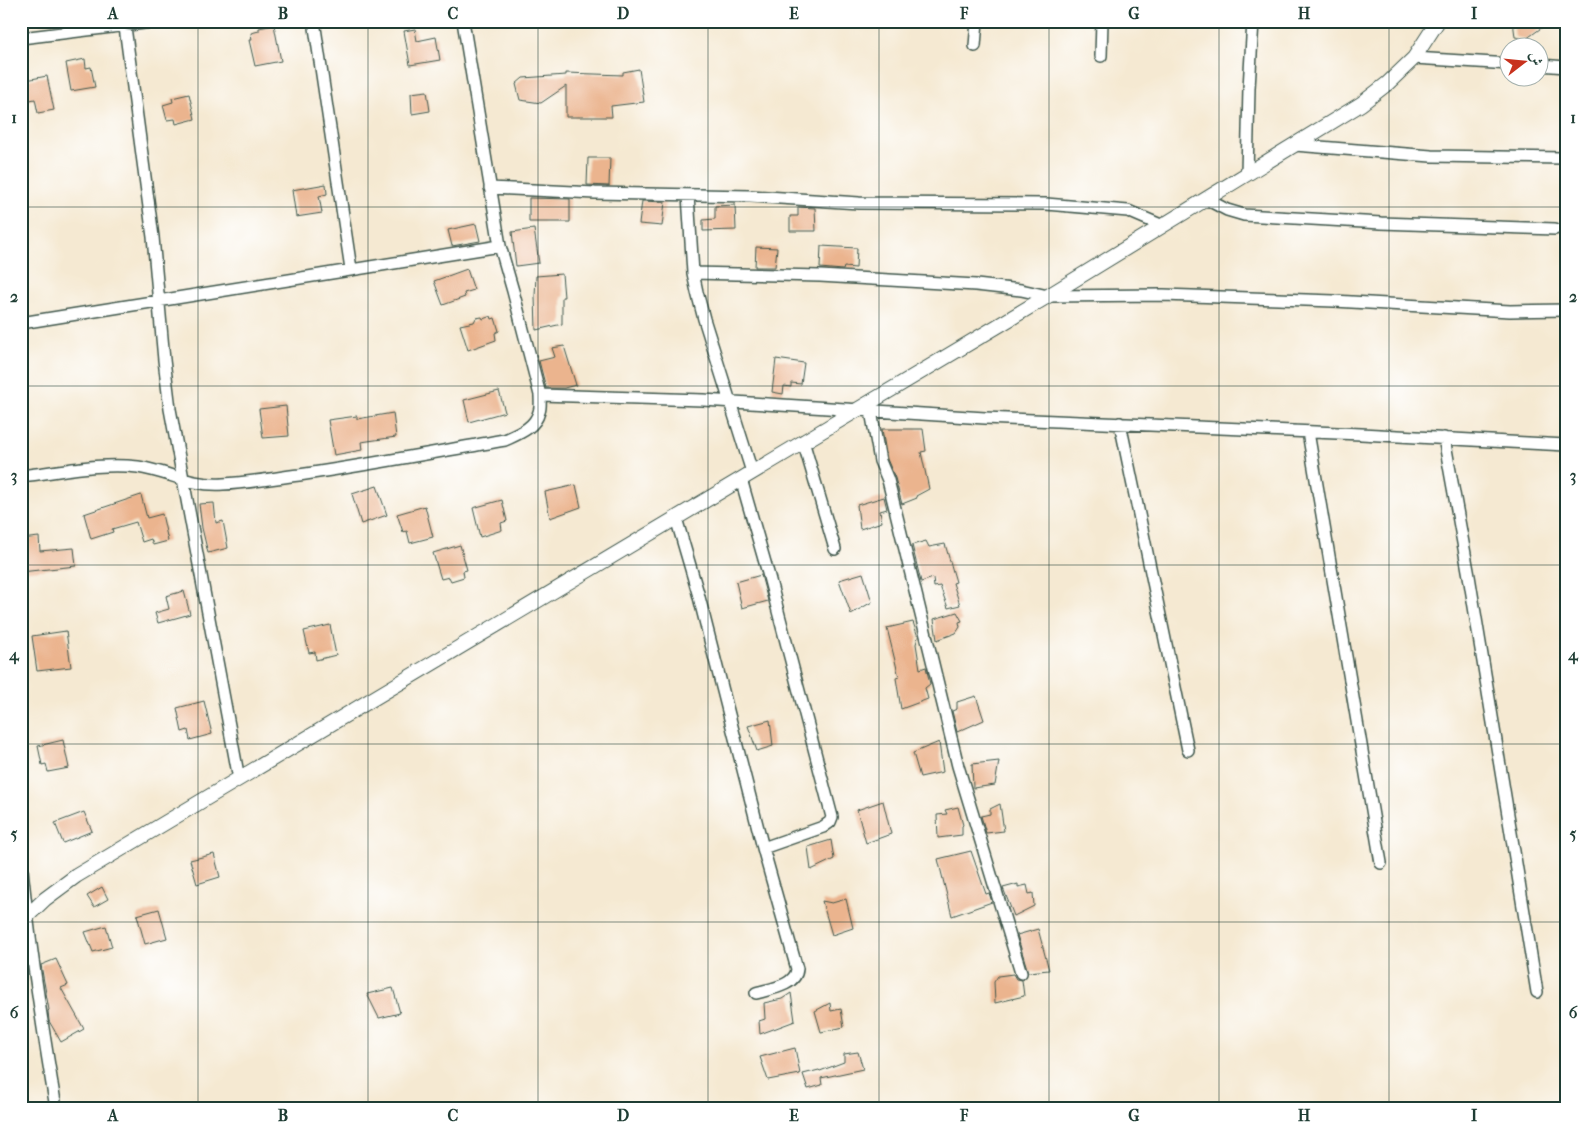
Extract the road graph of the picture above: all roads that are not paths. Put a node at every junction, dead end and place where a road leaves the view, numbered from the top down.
1 (161, 21) edge
2 (314, 21) edge
3 (463, 21) edge
4 (977, 21) edge
5 (1102, 21) edge
6 (1254, 21) edge
7 (1438, 21) edge
8 (125, 26) junction
9 (21, 38) edge
10 (975, 46) dead end
11 (1101, 56) dead end
12 (1414, 58) junction
13 (1500, 63) edge
14 (1550, 65) edge
15 (1566, 66) edge
16 (1296, 145) junction
17 (1562, 158) dead end
18 (1247, 174) junction
19 (490, 188) junction
20 (688, 195) junction
21 (1206, 199) junction
22 (1162, 226) junction
23 (1555, 229) dead end
24 (500, 246) junction
25 (351, 269) junction
26 (693, 273) junction
27 (1048, 296) junction
28 (159, 300) junction
29 (1566, 310) edge
30 (21, 323) edge
31 (540, 396) junction
32 (730, 401) junction
33 (856, 410) junction
34 (872, 411) junction
35 (1120, 423) junction
36 (1308, 432) junction
37 (1444, 438) junction
38 (803, 442) junction
39 (1566, 444) edge
40 (21, 476) edge
41 (746, 476) junction
42 (183, 481) junction
43 (676, 518) junction
44 (835, 549) dead end
45 (1188, 750) dead end
46 (239, 779) junction
47 (763, 848) junction
48 (21, 859) edge
49 (1381, 863) dead end
50 (24, 919) edge
51 (1021, 973) dead end
52 (1537, 992) dead end
53 (756, 993) dead end
54 (56, 1108) edge

1 - 8 street
2 - 25 street
3 - 19 street
4 - 10 street
5 - 11 street
6 - 18 street
7 - 12 street
8 - 9 street
8 - 28 street
12 - 13 street
12 - 16 street
14 - 15 street
16 - 17 street
16 - 18 street
18 - 21 street
19 - 20 street
19 - 24 street
20 - 22 street
20 - 26 street
21 - 22 street
21 - 23 street
22 - 27 street
24 - 25 street
24 - 31 street
25 - 28 street
26 - 27 street
26 - 32 street
27 - 29 street
27 - 33 street
28 - 30 street
28 - 42 street
31 - 32 street
31 - 42 street
32 - 33 street
32 - 41 street
33 - 34 street
33 - 38 street
34 - 35 street
34 - 51 street
35 - 36 street
35 - 45 street
36 - 37 street
36 - 49 street
37 - 39 street
37 - 52 street
38 - 41 street
38 - 44 street
40 - 42 street
41 - 43 street
41 - 47 street
42 - 46 street
43 - 46 street
43 - 47 street
46 - 50 street
47 - 53 street
48 - 50 street
50 - 54 street

